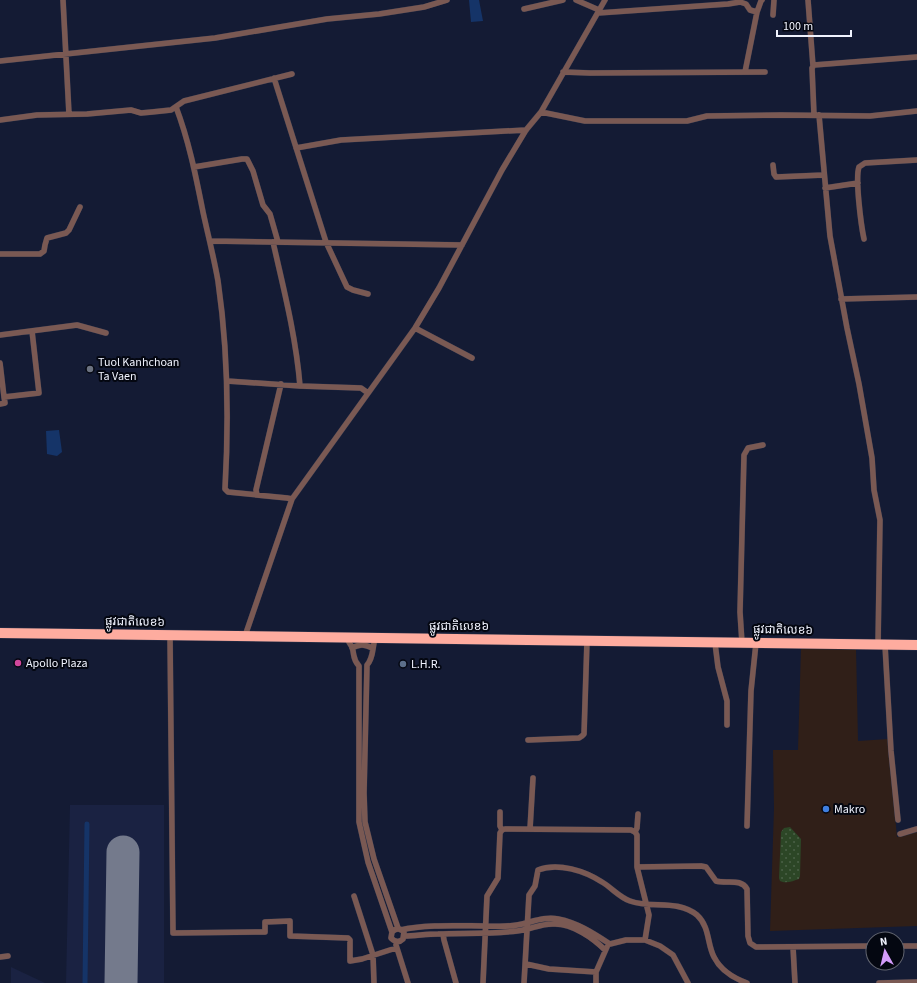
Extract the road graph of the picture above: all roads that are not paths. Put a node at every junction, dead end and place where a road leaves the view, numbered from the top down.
1 (63, 0) edge
2 (447, 0) edge
3 (563, 0) edge
4 (576, 0) edge
5 (605, 0) edge
6 (762, 0) edge
7 (774, 0) edge
8 (808, 0) edge
9 (524, 9) dead end
10 (598, 12) junction
11 (757, 12) junction
12 (773, 15) dead end
13 (65, 54) junction
14 (917, 57) edge
15 (0, 61) edge
16 (812, 66) junction
17 (562, 72) junction
18 (745, 72) junction
19 (765, 72) dead end
20 (292, 74) dead end
21 (274, 78) junction
22 (176, 107) junction
23 (917, 111) edge
24 (540, 112) junction
25 (69, 114) junction
26 (816, 115) junction
27 (0, 120) edge
28 (526, 130) junction
29 (296, 148) junction
30 (917, 160) edge
31 (773, 165) dead end
32 (194, 167) junction
33 (824, 175) junction
34 (858, 183) junction
35 (825, 188) junction
36 (80, 207) dead end
37 (864, 239) dead end
38 (210, 242) junction
39 (275, 242) junction
40 (326, 242) junction
41 (462, 245) junction
42 (0, 254) edge
43 (368, 294) dead end
44 (917, 297) edge
45 (841, 299) junction
46 (415, 328) junction
47 (32, 331) junction
48 (106, 333) dead end
49 (0, 335) edge
50 (472, 358) dead end
51 (0, 363) edge
52 (227, 381) junction
53 (280, 384) junction
54 (300, 386) junction
55 (368, 393) junction
56 (4, 397) junction
57 (0, 404) edge
58 (763, 445) dead end
59 (257, 495) junction
60 (292, 499) junction
61 (0, 633) edge
62 (170, 635) junction
63 (244, 636) junction
64 (347, 638) junction
65 (587, 641) junction
66 (715, 642) junction
67 (374, 643) junction
68 (742, 643) junction
69 (756, 643) junction
70 (882, 645) junction
71 (917, 645) edge
72 (352, 648) junction
73 (727, 725) dead end
74 (528, 740) dead end
75 (533, 778) dead end
76 (500, 812) dead end
77 (638, 814) dead end
78 (898, 820) dead end
79 (359, 822) junction
80 (365, 822) junction
81 (747, 826) dead end
82 (530, 829) junction
83 (917, 829) edge
84 (502, 830) junction
85 (635, 832) junction
86 (900, 834) dead end
87 (637, 867) junction
88 (354, 896) dead end
89 (646, 905) junction
90 (527, 924) junction
91 (486, 926) junction
92 (400, 929) junction
93 (526, 930) junction
94 (392, 932) junction
95 (443, 934) junction
96 (485, 934) junction
97 (404, 936) junction
98 (645, 940) junction
99 (396, 944) junction
100 (610, 944) junction
101 (865, 946) edge
102 (905, 946) edge
103 (917, 946) edge
104 (793, 947) junction
105 (605, 950) junction
106 (373, 955) junction
107 (8, 956) dead end
108 (0, 957) edge
109 (526, 964) junction
110 (596, 972) junction
111 (917, 982) edge
112 (374, 983) edge
113 (408, 983) edge
114 (456, 983) edge
115 (483, 983) edge
116 (524, 983) edge
117 (596, 983) edge
118 (688, 983) edge
119 (747, 983) edge
120 (795, 983) edge
121 (880, 983) edge

1 - 13 street
2 - 13 street
3 - 9 street
4 - 10 street
5 - 10 street
6 - 11 street
7 - 12 street
8 - 16 street
10 - 11 street
10 - 17 street
11 - 18 street
13 - 15 street
13 - 25 street
14 - 16 street
16 - 26 street
17 - 18 street
17 - 24 street
18 - 19 street
20 - 21 street
21 - 22 street
21 - 29 street
22 - 25 street
22 - 32 street
23 - 26 street
24 - 26 street
24 - 28 street
25 - 27 street
26 - 33 street
28 - 29 street
28 - 41 street
29 - 40 street
30 - 34 street
31 - 33 street
32 - 38 street
32 - 39 street
33 - 35 street
34 - 35 street
34 - 37 street
35 - 45 street
36 - 42 street
38 - 39 street
38 - 52 street
39 - 40 street
39 - 54 street
40 - 41 street
40 - 43 street
41 - 46 street
44 - 45 street
45 - 70 street
46 - 50 street
46 - 55 street
47 - 48 street
47 - 49 street
47 - 56 street
51 - 56 street
52 - 53 street
52 - 59 street
53 - 54 street
53 - 59 street
54 - 55 street
55 - 60 street
56 - 57 street
58 - 68 street
59 - 60 street
60 - 63 street
61 - 62 highway, ផ្លូវជាតិលេខ៦
62 - 63 highway, ផ្លូវជាតិលេខ៦
62 - 106 street
63 - 64 highway, ផ្លូវជាតិលេខ៦
64 - 67 highway, ផ្លូវជាតិលេខ៦
64 - 72 street
65 - 66 highway, ផ្លូវជាតិលេខ៦
65 - 67 highway, ផ្លូវជាតិលេខ៦
65 - 74 street
66 - 68 highway, ផ្លូវជាតិលេខ៦
66 - 73 street
67 - 72 street
67 - 80 street
68 - 69 highway, ផ្លូវជាតិលេខ៦
69 - 70 highway, ផ្លូវជាតិលេខ៦
69 - 81 street
70 - 71 highway, ផ្លូវជាតិលេខ៦
70 - 78 street
72 - 79 street
75 - 82 street
76 - 84 street
77 - 85 street
79 - 80 street
79 - 94 street
80 - 92 street
82 - 84 street
82 - 85 street
83 - 86 street
84 - 91 street
85 - 87 street
87 - 89 street
87 - 104 street
88 - 106 street
89 - 90 street
89 - 98 street
89 - 119 street
90 - 91 street
90 - 93 street
90 - 100 street
91 - 92 street
91 - 96 street
92 - 94 street
92 - 97 street
93 - 96 street
93 - 105 street
93 - 109 street
94 - 99 street
95 - 96 street
95 - 97 street
95 - 114 street
96 - 115 street
97 - 99 street
98 - 100 street
98 - 118 street
99 - 106 street
99 - 113 street
100 - 105 street
101 - 104 street
102 - 103 street
104 - 120 street
105 - 110 street
106 - 112 street
107 - 108 street
109 - 110 street
109 - 116 street
110 - 117 street
111 - 121 street

